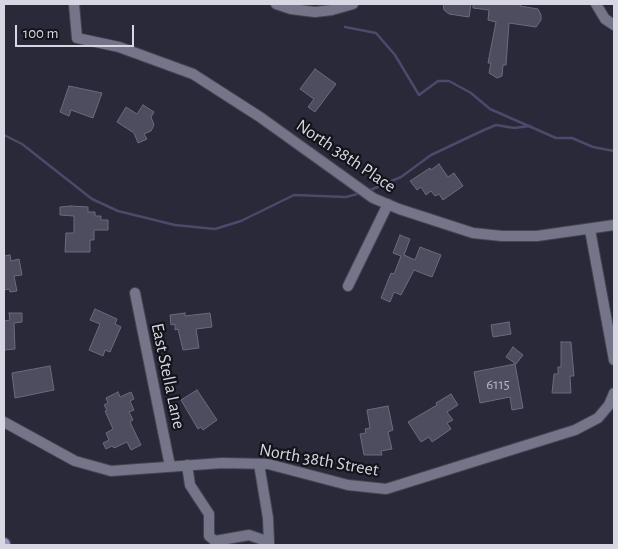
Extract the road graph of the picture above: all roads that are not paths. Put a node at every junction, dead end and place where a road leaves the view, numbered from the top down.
1 (74, 4) edge
2 (276, 4) edge
3 (354, 4) edge
4 (596, 4) edge
5 (614, 25) edge
6 (388, 204) junction
7 (614, 225) edge
8 (590, 230) junction
9 (348, 286) dead end
10 (134, 293) dead end
11 (614, 360) edge
12 (614, 393) edge
13 (4, 422) edge
14 (258, 464) junction
15 (187, 465) junction
16 (170, 466) junction
17 (269, 544) edge

1 - 6 street, North 38th Place
2 - 3 street
4 - 5 street
6 - 8 street, North 38th Place
6 - 9 street
7 - 8 street, North 38th Place
8 - 11 street
10 - 16 street, East Stella Lane
12 - 14 street, North 38th Street
13 - 16 street, North 38th Street
14 - 15 street, North 38th Street
14 - 17 street
15 - 16 street, North 38th Street
15 - 17 street

